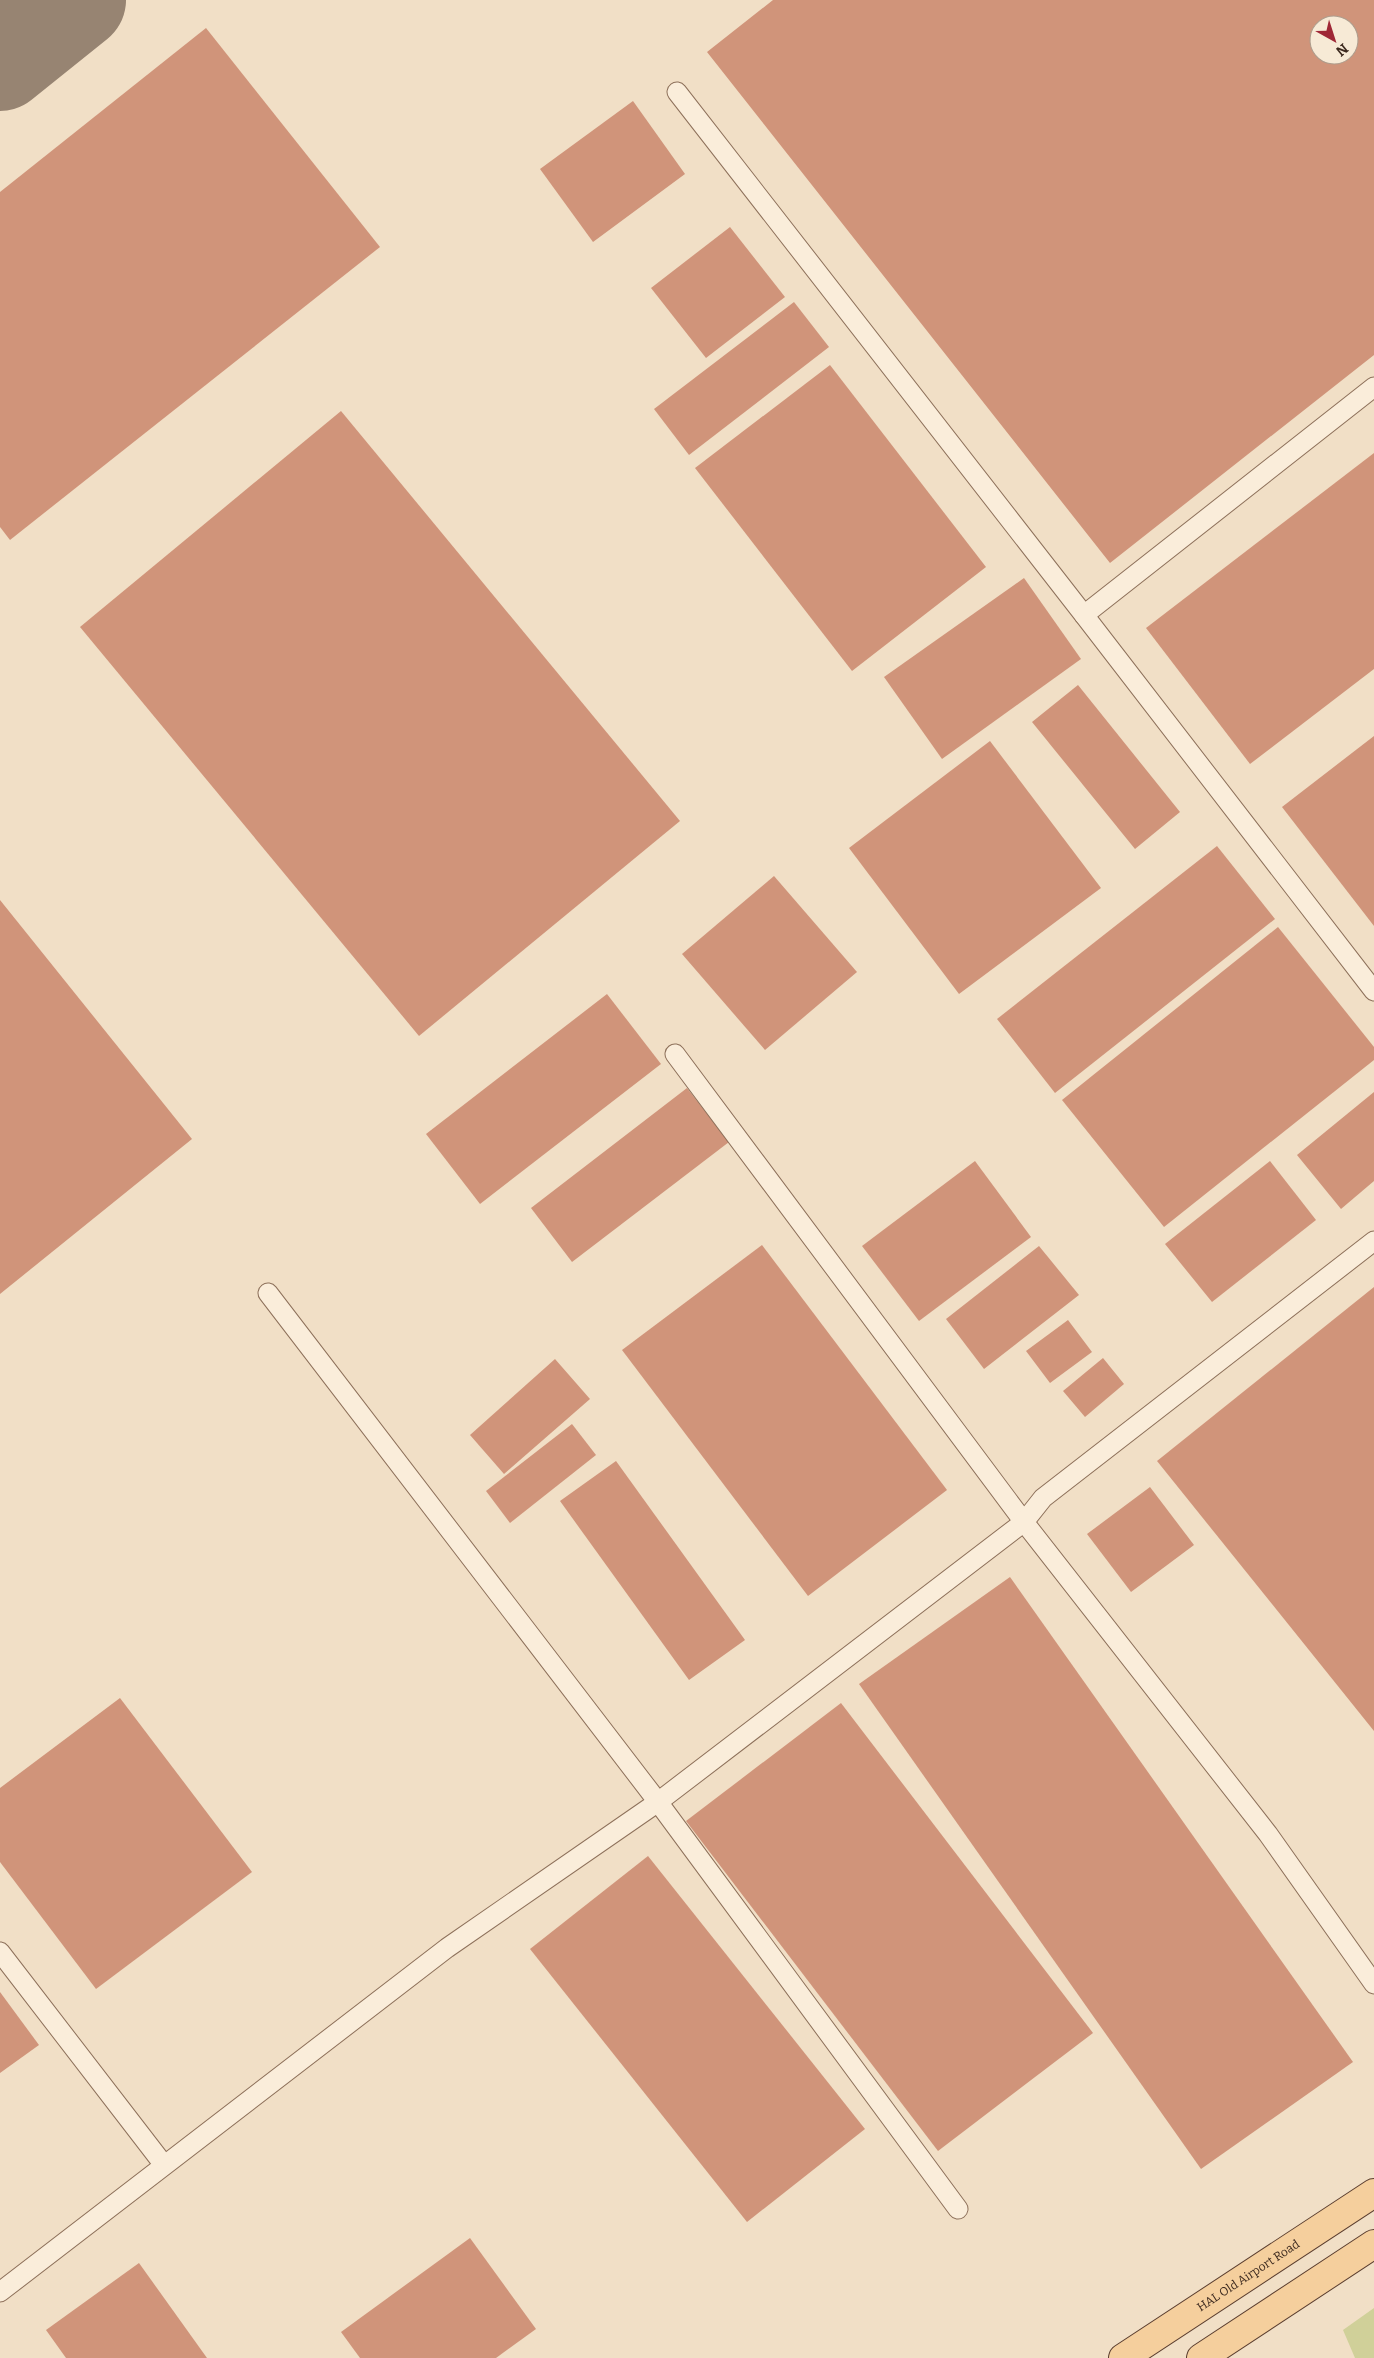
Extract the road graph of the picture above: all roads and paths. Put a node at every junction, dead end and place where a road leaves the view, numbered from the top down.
1 (677, 92) dead end
2 (1374, 387) edge
3 (1084, 615) junction
4 (1374, 991) edge
5 (675, 1054) dead end
6 (1374, 1240) edge
7 (268, 1293) dead end
8 (1024, 1522) junction
9 (658, 1802) junction
10 (0, 1952) edge
11 (1374, 1984) edge
12 (164, 2165) junction
13 (1374, 2193) edge
14 (958, 2209) dead end
15 (1374, 2244) edge
16 (0, 2292) edge
17 (1123, 2358) edge
18 (1201, 2358) edge

1 - 3 lane
2 - 3 lane
3 - 4 lane
5 - 8 lane
6 - 8 lane
7 - 9 lane
8 - 9 lane
8 - 11 lane
9 - 12 lane
9 - 14 lane
10 - 12 lane
12 - 16 lane
13 - 17 main road, HAL Old Airport Road
15 - 18 main road

